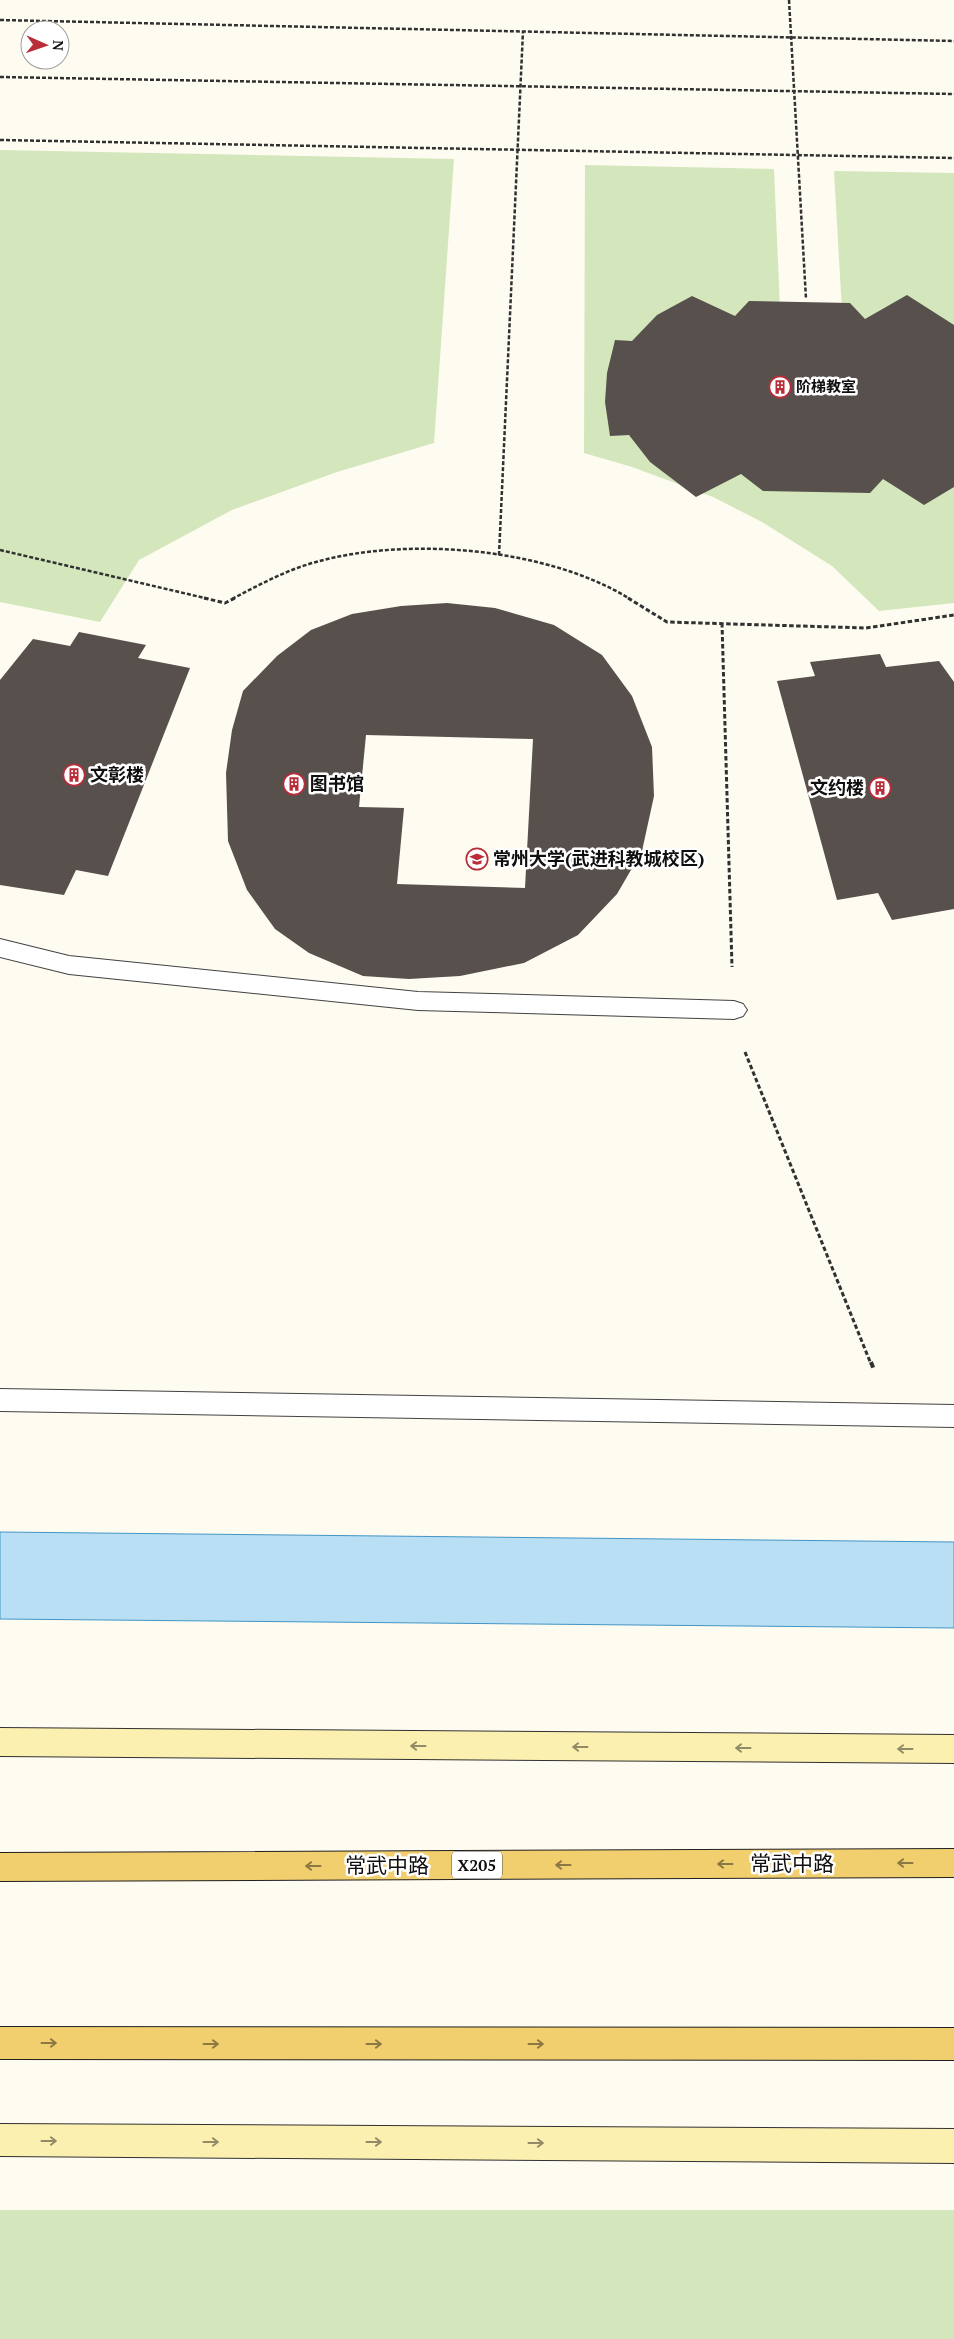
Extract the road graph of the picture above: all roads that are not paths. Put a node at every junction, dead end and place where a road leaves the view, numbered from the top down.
1 (0, 948) edge
2 (734, 1010) dead end
3 (0, 1400) edge
4 (954, 1416) edge
5 (0, 1742) edge
6 (954, 1749) edge
7 (954, 1863) edge
8 (0, 1867) edge
9 (0, 2044) edge
10 (954, 2044) edge
11 (0, 2140) edge
12 (954, 2146) edge

1 - 2 lane
3 - 4 lane
6 -> 5 street
7 -> 8 main road, 常武中路 / X205
9 -> 10 main road
11 -> 12 street

